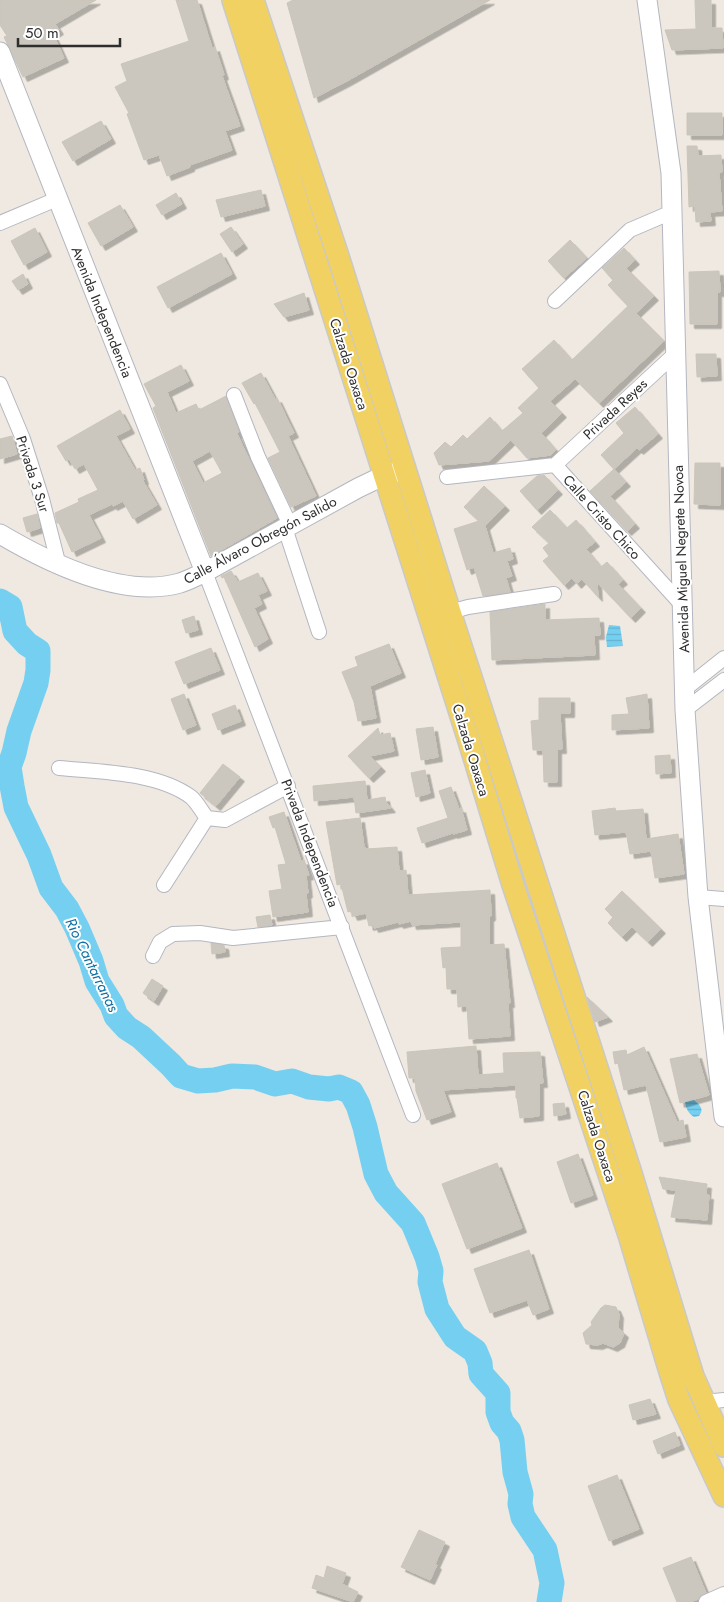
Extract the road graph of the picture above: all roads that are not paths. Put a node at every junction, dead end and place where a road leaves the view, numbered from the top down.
1 (233, 0) edge
2 (253, 0) edge
3 (647, 0) edge
4 (0, 52) edge
5 (57, 199) junction
6 (672, 212) junction
7 (0, 223) edge
8 (555, 300) dead end
9 (676, 353) junction
10 (0, 384) edge
11 (234, 395) dead end
12 (555, 464) junction
13 (406, 470) junction
14 (385, 475) junction
15 (447, 477) dead end
16 (287, 527) junction
17 (0, 534) edge
18 (59, 566) junction
19 (205, 572) junction
20 (554, 594) dead end
21 (682, 606) junction
22 (450, 612) junction
23 (319, 632) dead end
24 (457, 632) junction
25 (436, 639) junction
26 (724, 658) edge
27 (724, 680) edge
28 (685, 689) junction
29 (685, 710) junction
30 (59, 768) dead end
31 (288, 786) junction
32 (208, 818) junction
33 (164, 885) dead end
34 (698, 897) junction
35 (724, 899) edge
36 (342, 927) junction
37 (153, 956) dead end
38 (722, 1079) edge
39 (413, 1115) dead end
40 (724, 1118) edge
41 (714, 1401) edge
42 (724, 1446) edge
43 (724, 1496) edge
44 (724, 1594) edge
45 (706, 1602) edge

1 - 14 main road, Calzada Oaxaca
2 - 13 main road, Calzada Oaxaca
3 - 6 main road, Avenida Miguel Negrete Novoa
4 - 5 main road, Avenida Independencia
5 - 7 street
5 - 19 main road, Avenida Independencia
6 - 8 street
6 - 9 main road, Avenida Miguel Negrete Novoa
9 - 12 street, Privada Reyes
9 - 21 main road, Avenida Miguel Negrete Novoa
10 - 18 street, Privada 3 Sur
11 - 16 street
12 - 15 street, Calle Cristo Chico
12 - 21 street, Calle Cristo Chico
13 - 14 main road, Calle Álvaro Obregón Salido
13 - 22 main road, Calzada Oaxaca
14 - 16 main road, Calle Álvaro Obregón Salido
14 - 25 main road, Calzada Oaxaca
16 - 19 main road, Calle Álvaro Obregón Salido
16 - 23 street
17 - 18 main road, Calle Álvaro Obregón Salido
18 - 19 main road, Calle Álvaro Obregón Salido
19 - 31 street, Privada Independencia
20 - 22 street
21 - 28 main road, Avenida Miguel Negrete Novoa
22 - 24 main road, Calzada Oaxaca
24 - 25 main road
24 - 41 main road, Calzada Oaxaca
25 - 43 main road, Calzada Oaxaca
26 - 28 street
27 - 29 street
28 - 29 main road, Avenida Miguel Negrete Novoa
29 - 34 main road, Avenida Miguel Negrete Novoa
30 - 32 street
31 - 32 street
31 - 36 street, Privada Independencia
32 - 33 street
34 - 35 street
34 - 38 main road, Avenida Miguel Negrete Novoa
36 - 37 street
36 - 39 street, Privada Independencia
38 - 40 main road, Avenida Miguel Negrete Novoa
41 - 42 main road, Calzada Oaxaca
44 - 45 street

